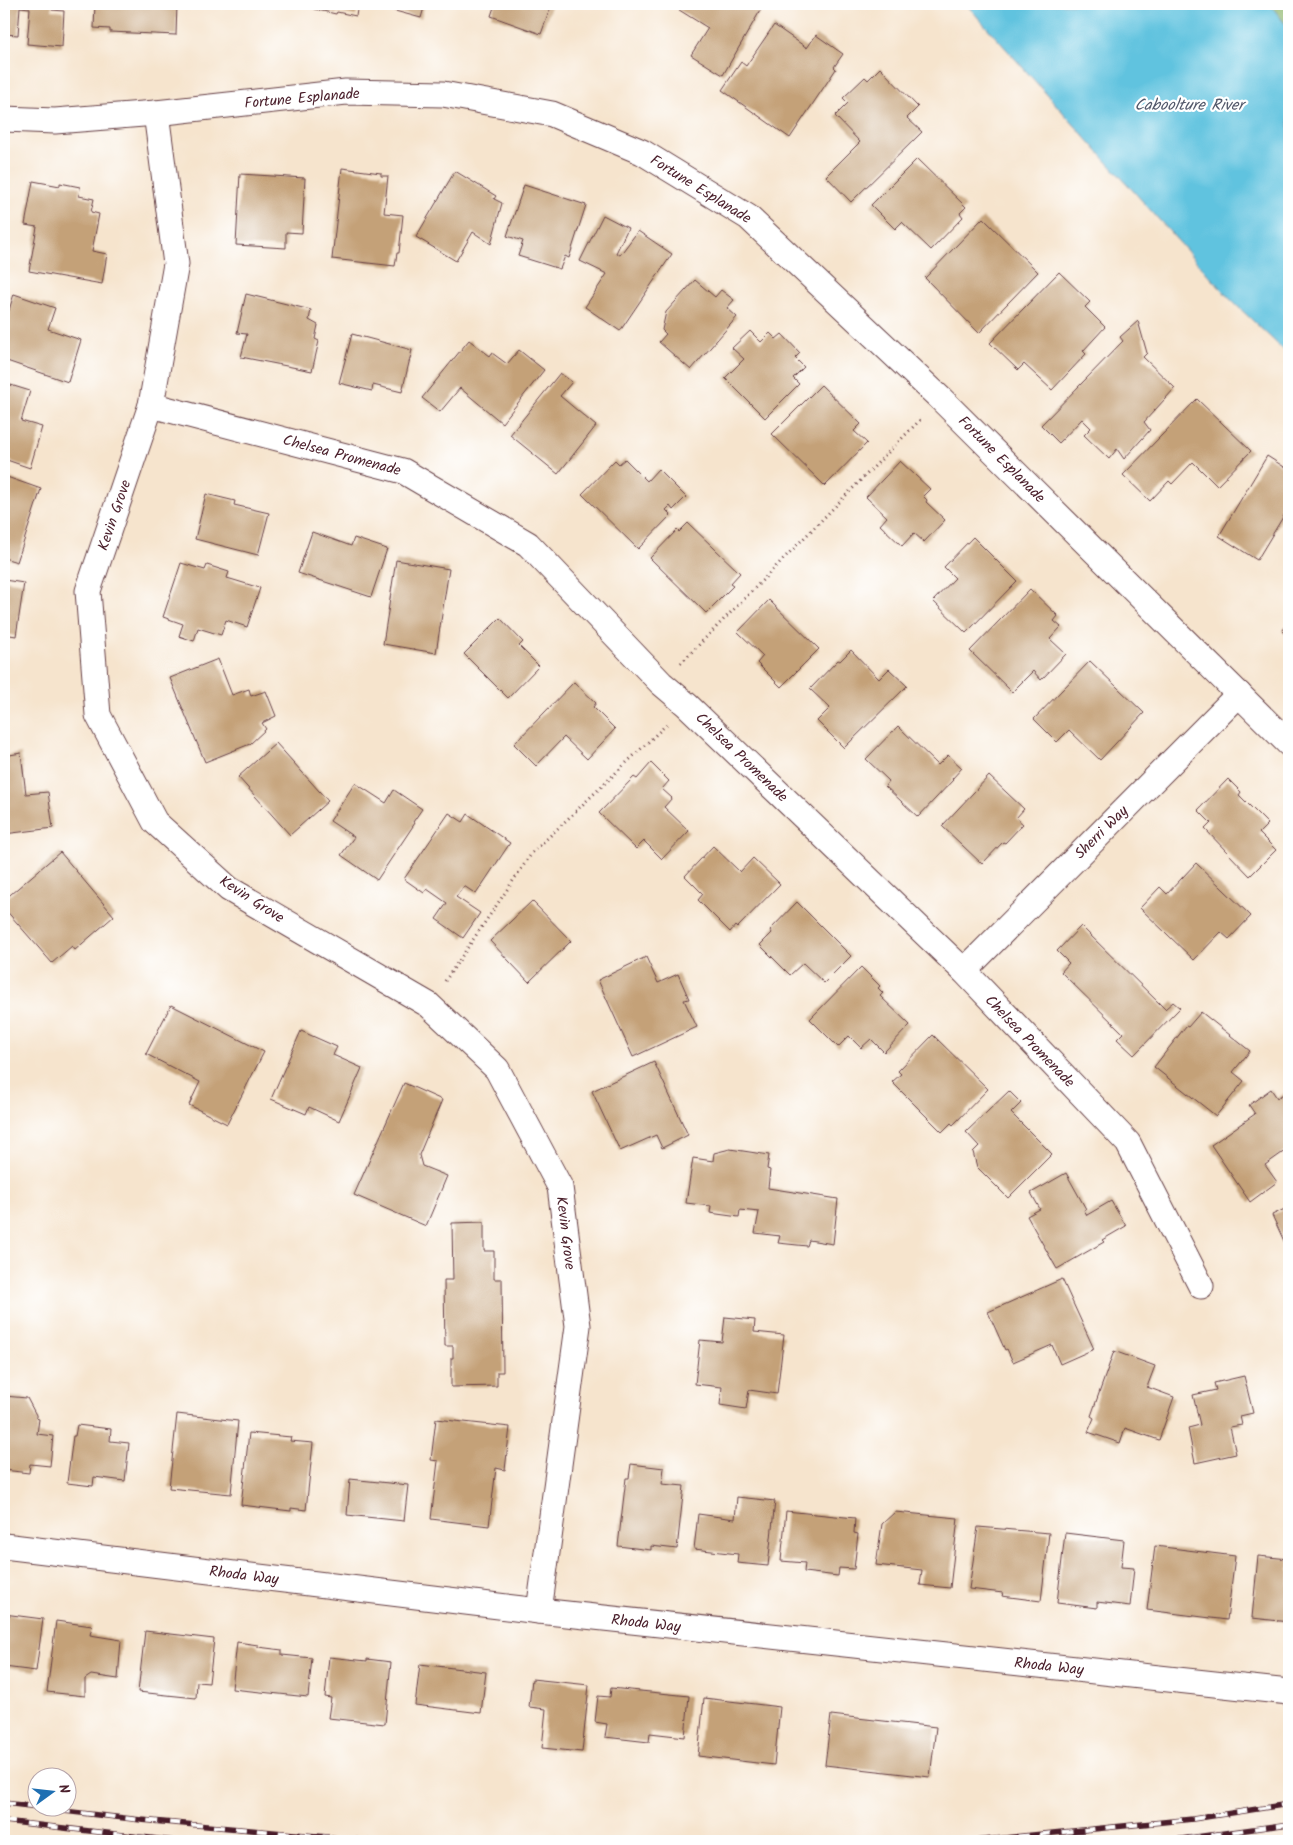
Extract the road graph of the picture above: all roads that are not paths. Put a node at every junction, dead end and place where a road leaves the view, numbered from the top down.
1 (156, 113) junction
2 (4, 119) edge
3 (151, 405) junction
4 (1239, 694) junction
5 (1289, 744) edge
6 (964, 971) junction
7 (1201, 1286) dead end
8 (4, 1546) edge
9 (539, 1611) junction
10 (1289, 1692) edge

1 - 2 street, Fortune Esplanade
1 - 3 street, Kevin Grove
1 - 4 street, Fortune Esplanade
3 - 6 street, Chelsea Promenade
3 - 9 street, Kevin Grove
4 - 5 street, Fortune Esplanade
4 - 6 street, Sherri Way
6 - 7 street, Chelsea Promenade
8 - 9 street, Rhoda Way
9 - 10 street, Rhoda Way

